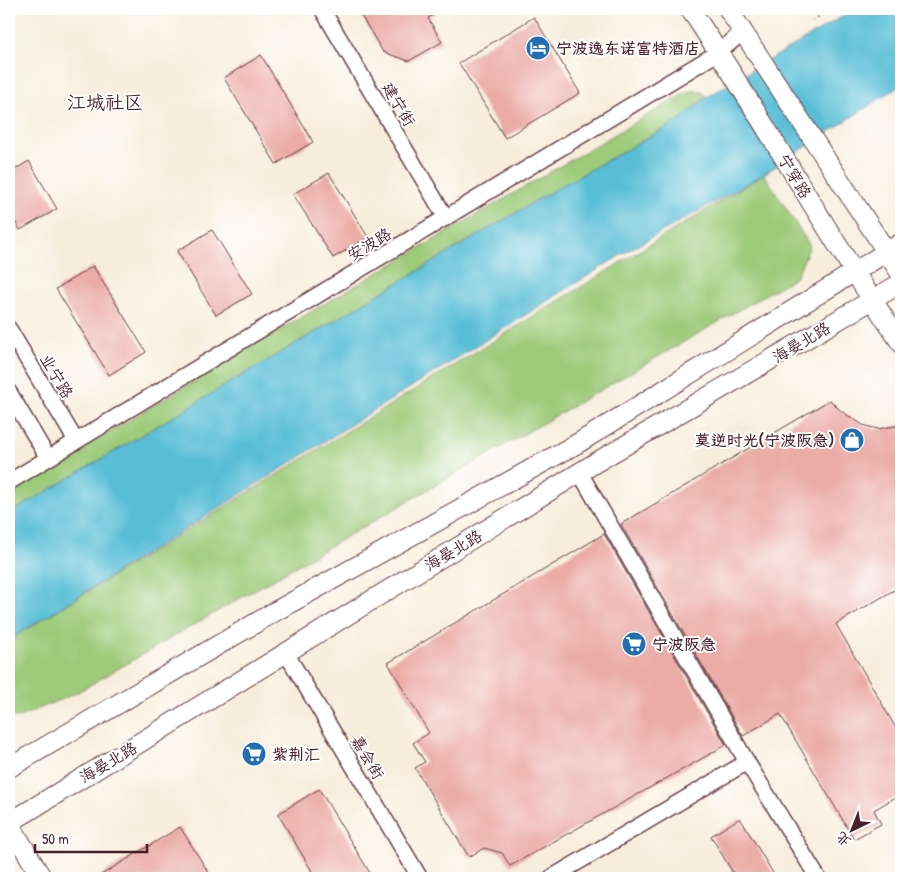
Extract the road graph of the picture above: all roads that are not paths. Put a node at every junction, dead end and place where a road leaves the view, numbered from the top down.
1 (322, 9) edge
2 (690, 9) edge
3 (728, 9) edge
4 (744, 31) junction
5 (719, 52) junction
6 (446, 218) junction
7 (894, 247) edge
8 (854, 272) junction
9 (901, 274) edge
10 (901, 283) edge
11 (872, 300) junction
12 (9, 329) edge
13 (901, 343) edge
14 (9, 392) edge
15 (76, 441) junction
16 (48, 458) junction
17 (580, 473) junction
18 (9, 482) edge
19 (286, 653) junction
20 (747, 762) junction
21 (9, 768) edge
22 (9, 823) edge
23 (42, 878) edge
24 (420, 878) edge
25 (551, 878) edge
26 (818, 878) edge

1 - 6 street, 建宁街
2 - 5 main road, 宁穿路
3 - 4 main road
4 - 5 street, 安波路
4 - 7 main road
5 - 6 street, 安波路
5 - 8 main road, 宁穿路
6 - 15 street, 安波路
7 - 8 main road, 海晏北路
7 - 9 main road
8 - 11 main road, 宁穿路
8 - 21 main road, 海晏北路
10 - 11 main road, 海晏北路
11 - 13 main road, 宁穿路
11 - 17 main road, 海晏北路
12 - 15 street, 业宁路
14 - 16 street
15 - 16 street, 安波路
16 - 18 street, 安波路
17 - 19 main road, 海晏北路
17 - 20 street
19 - 22 main road, 海晏北路
19 - 24 street, 嘉会街
20 - 25 street
20 - 26 street
22 - 23 main road

